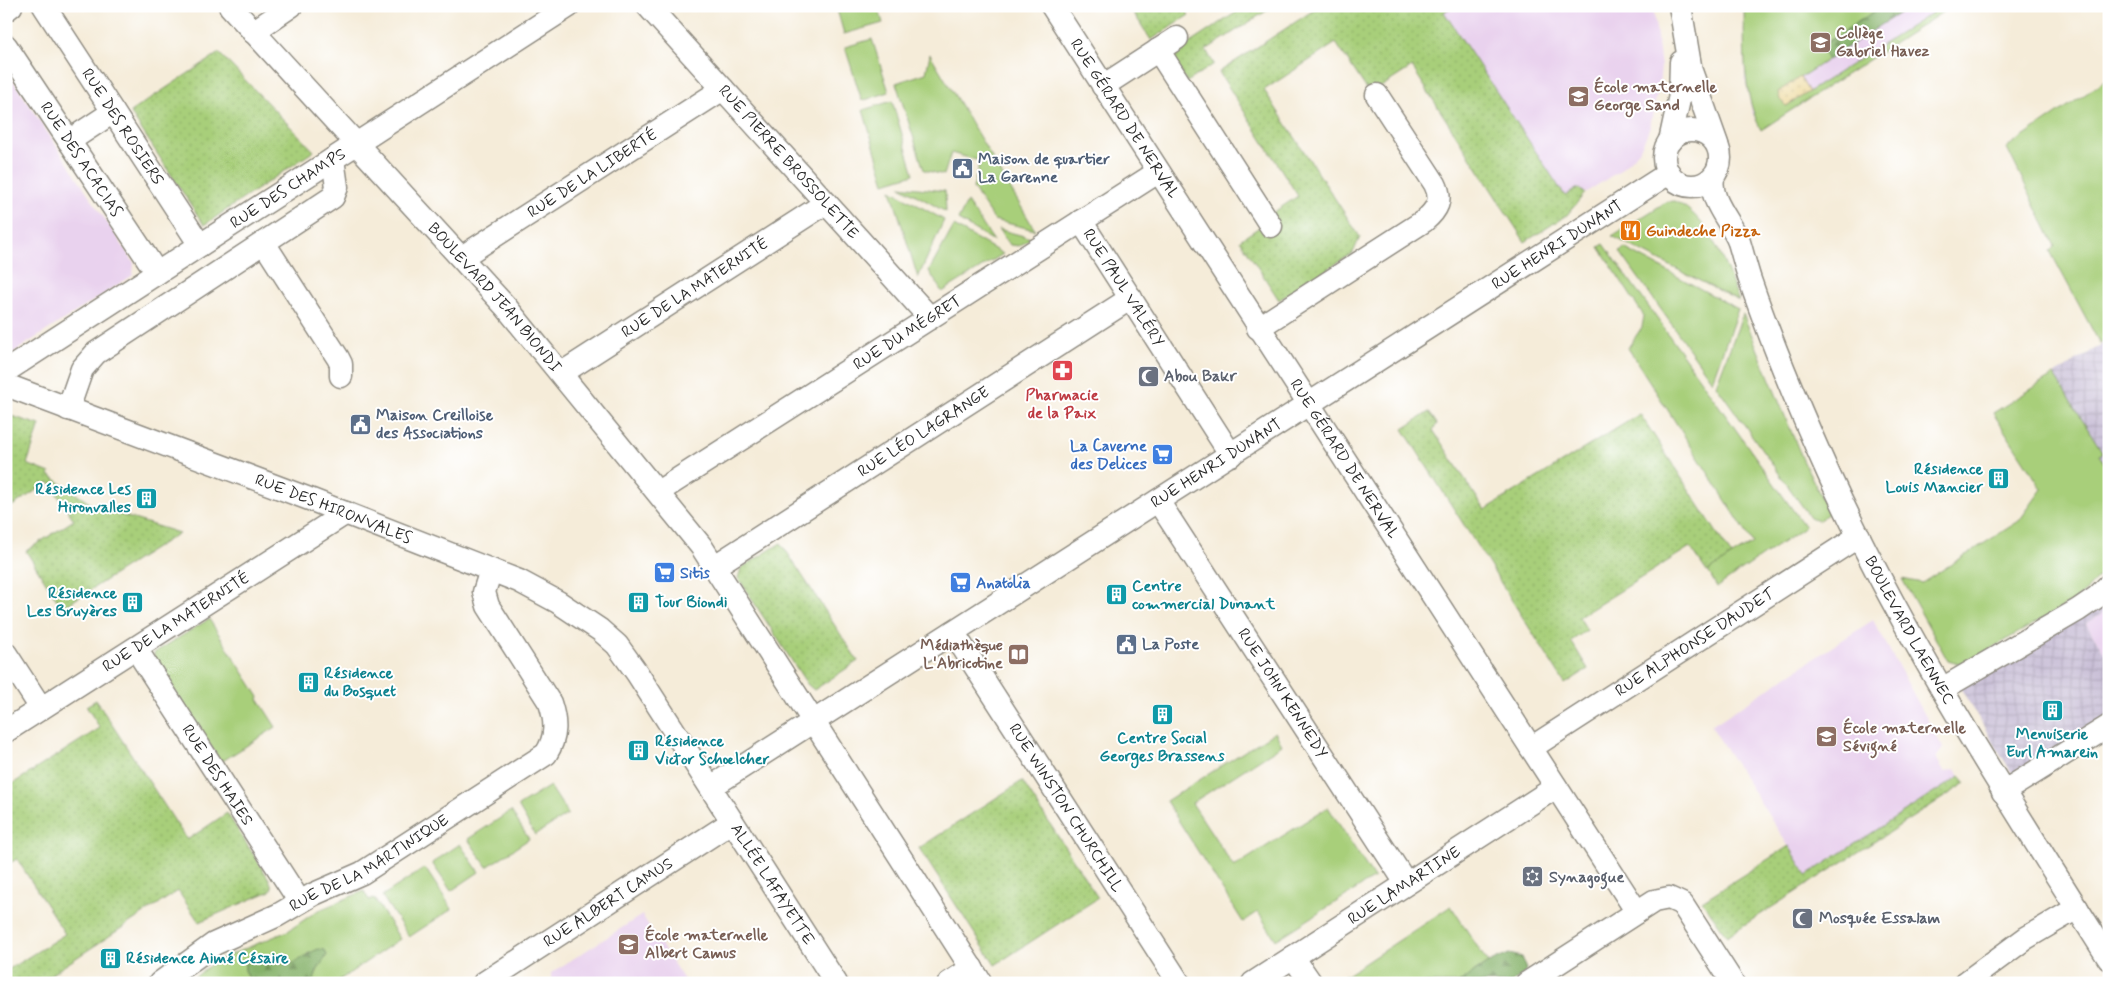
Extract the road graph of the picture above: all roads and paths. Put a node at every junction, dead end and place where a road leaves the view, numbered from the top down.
1 (11, 6) edge
2 (44, 6) edge
3 (230, 6) edge
4 (291, 6) edge
5 (569, 6) edge
6 (648, 6) edge
7 (1052, 6) edge
8 (6, 10) edge
9 (1681, 16) edge
10 (254, 32) junction
11 (1177, 38) dead end
12 (6, 46) edge
13 (1158, 50) junction
14 (1103, 86) junction
15 (724, 89) junction
16 (1378, 95) dead end
17 (113, 112) junction
18 (69, 141) junction
19 (1670, 141) junction
20 (357, 144) junction
21 (1717, 144) junction
22 (333, 159) junction
23 (1158, 172) junction
24 (1712, 178) junction
25 (1675, 179) junction
26 (826, 203) junction
27 (1081, 221) junction
28 (1270, 226) dead end
29 (264, 243) junction
30 (200, 246) junction
31 (462, 257) junction
32 (157, 273) junction
33 (1750, 280) junction
34 (1131, 298) junction
35 (930, 318) junction
36 (1258, 328) junction
37 (6, 371) edge
38 (562, 373) junction
39 (341, 376) dead end
40 (6, 385) edge
41 (1308, 406) junction
42 (68, 409) junction
43 (1231, 455) junction
44 (658, 492) junction
45 (1158, 501) junction
46 (346, 514) junction
47 (1859, 536) junction
48 (715, 566) junction
49 (491, 570) junction
50 (2109, 585) edge
51 (953, 632) junction
52 (136, 649) junction
53 (6, 654) edge
54 (636, 673) joint
55 (1942, 689) junction
56 (41, 708) junction
57 (814, 721) junction
58 (2109, 726) edge
59 (6, 731) edge
60 (1531, 748) junction
61 (711, 787) junction
62 (1556, 787) junction
63 (2003, 792) junction
64 (732, 822) junction
65 (1406, 883) junction
66 (300, 902) junction
67 (2077, 908) junction
68 (1637, 912) junction
69 (1293, 956) junction
70 (2109, 959) edge
71 (976, 975) edge
72 (160, 983) edge
73 (484, 983) edge
74 (836, 983) edge
75 (949, 983) edge
76 (1179, 983) edge
77 (1253, 983) edge
78 (1310, 983) edge
79 (1527, 983) edge
80 (1733, 983) edge
81 (1965, 983) edge

1 - 8 street
2 - 17 street, RUE DES ROSIERS
3 - 10 street, BOULEVARD JEAN BIONDI
4 - 10 street
5 - 20 street, RUE DES CHAMPS
6 - 15 street, RUE PIERRE BROSSOLETTE
7 - 14 street, RUE GÉRARD DE NERVAL
9 - 19 street
9 - 21 street
10 - 20 street, BOULEVARD JEAN BIONDI
11 - 13 street
12 - 18 street, RUE DES ACACIAS
13 - 14 street
13 - 28 street
14 - 23 street, RUE GÉRARD DE NERVAL
15 - 26 street, RUE PIERRE BROSSOLETTE
15 - 31 street, RUE DE LA LIBERTÉ
16 - 36 street
17 - 18 street
17 - 30 street, RUE DES ROSIERS
18 - 32 street, RUE DES ACACIAS
19 - 21 street
19 - 25 street
20 - 22 street, RUE DES CHAMPS
20 - 31 street, BOULEVARD JEAN BIONDI
21 - 24 street
22 - 29 street
22 - 30 street, RUE DES CHAMPS
23 - 27 street, RUE DU MÉGRET
23 - 36 street, RUE GÉRARD DE NERVAL
24 - 25 street
24 - 33 street, BOULEVARD LAENNEC
25 - 33 street, BOULEVARD LAENNEC
25 - 41 street, RUE HENRI DUNANT
26 - 35 street, RUE PIERRE BROSSOLETTE
26 - 38 street, RUE DE LA MATERNITÉ
27 - 34 street, RUE PAUL VALÉRY
27 - 35 street, RUE DU MÉGRET
29 - 39 street
29 - 42 street
30 - 32 street, RUE DES CHAMPS
31 - 38 street, BOULEVARD JEAN BIONDI
32 - 37 street, RUE DES CHAMPS
33 - 47 street, BOULEVARD LAENNEC
34 - 43 street, RUE PAUL VALÉRY
34 - 48 street, RUE LÉO LAGRANGE
35 - 44 street, RUE DU MÉGRET
36 - 41 street, RUE GÉRARD DE NERVAL
38 - 44 street, BOULEVARD JEAN BIONDI
40 - 42 street, RUE DES HIRONVALES
41 - 43 street, RUE HENRI DUNANT
41 - 60 street, RUE GÉRARD DE NERVAL
42 - 46 street, RUE DES HIRONVALES
43 - 45 street, RUE HENRI DUNANT
44 - 48 street, BOULEVARD JEAN BIONDI
45 - 51 street, RUE HENRI DUNANT
45 - 65 street, RUE JOHN KENNEDY
46 - 49 street, RUE DES HIRONVALES
46 - 52 street, RUE DE LA MATERNITÉ
47 - 55 street, BOULEVARD LAENNEC
47 - 60 street, RUE ALPHONSE DAUDET
48 - 57 street, BOULEVARD JEAN BIONDI
49 - 54 street, RUE DES HIRONVALES
49 - 66 street, RUE DE LA MARTINIQUE
50 - 55 street
51 - 57 street, RUE HENRI DUNANT
51 - 76 street, RUE WINSTON CHURCHILL
52 - 56 street, RUE DE LA MATERNITÉ
52 - 66 street, RUE DES HAIES
53 - 56 street
54 - 61 street, ALLÉE LAFAYETTE
55 - 63 street, BOULEVARD LAENNEC
56 - 59 street, RUE DE LA MATERNITÉ
57 - 61 street, RUE HENRI DUNANT
57 - 71 street, BOULEVARD JEAN BIONDI
58 - 63 street
60 - 62 street, RUE GÉRARD DE NERVAL
61 - 64 street, ALLÉE LAFAYETTE
62 - 65 street, RUE LAMARTINE
62 - 68 street, RUE GÉRARD DE NERVAL
63 - 67 street, BOULEVARD LAENNEC
64 - 73 street, RUE ALBERT CAMUS
64 - 74 street, ALLÉE LAFAYETTE
65 - 69 street, RUE LAMARTINE
66 - 72 street, RUE DE LA MARTINIQUE
67 - 70 street, BOULEVARD LAENNEC
67 - 81 street
68 - 79 street
68 - 80 street
69 - 77 street, RUE LAMARTINE
69 - 78 street
71 - 75 street

